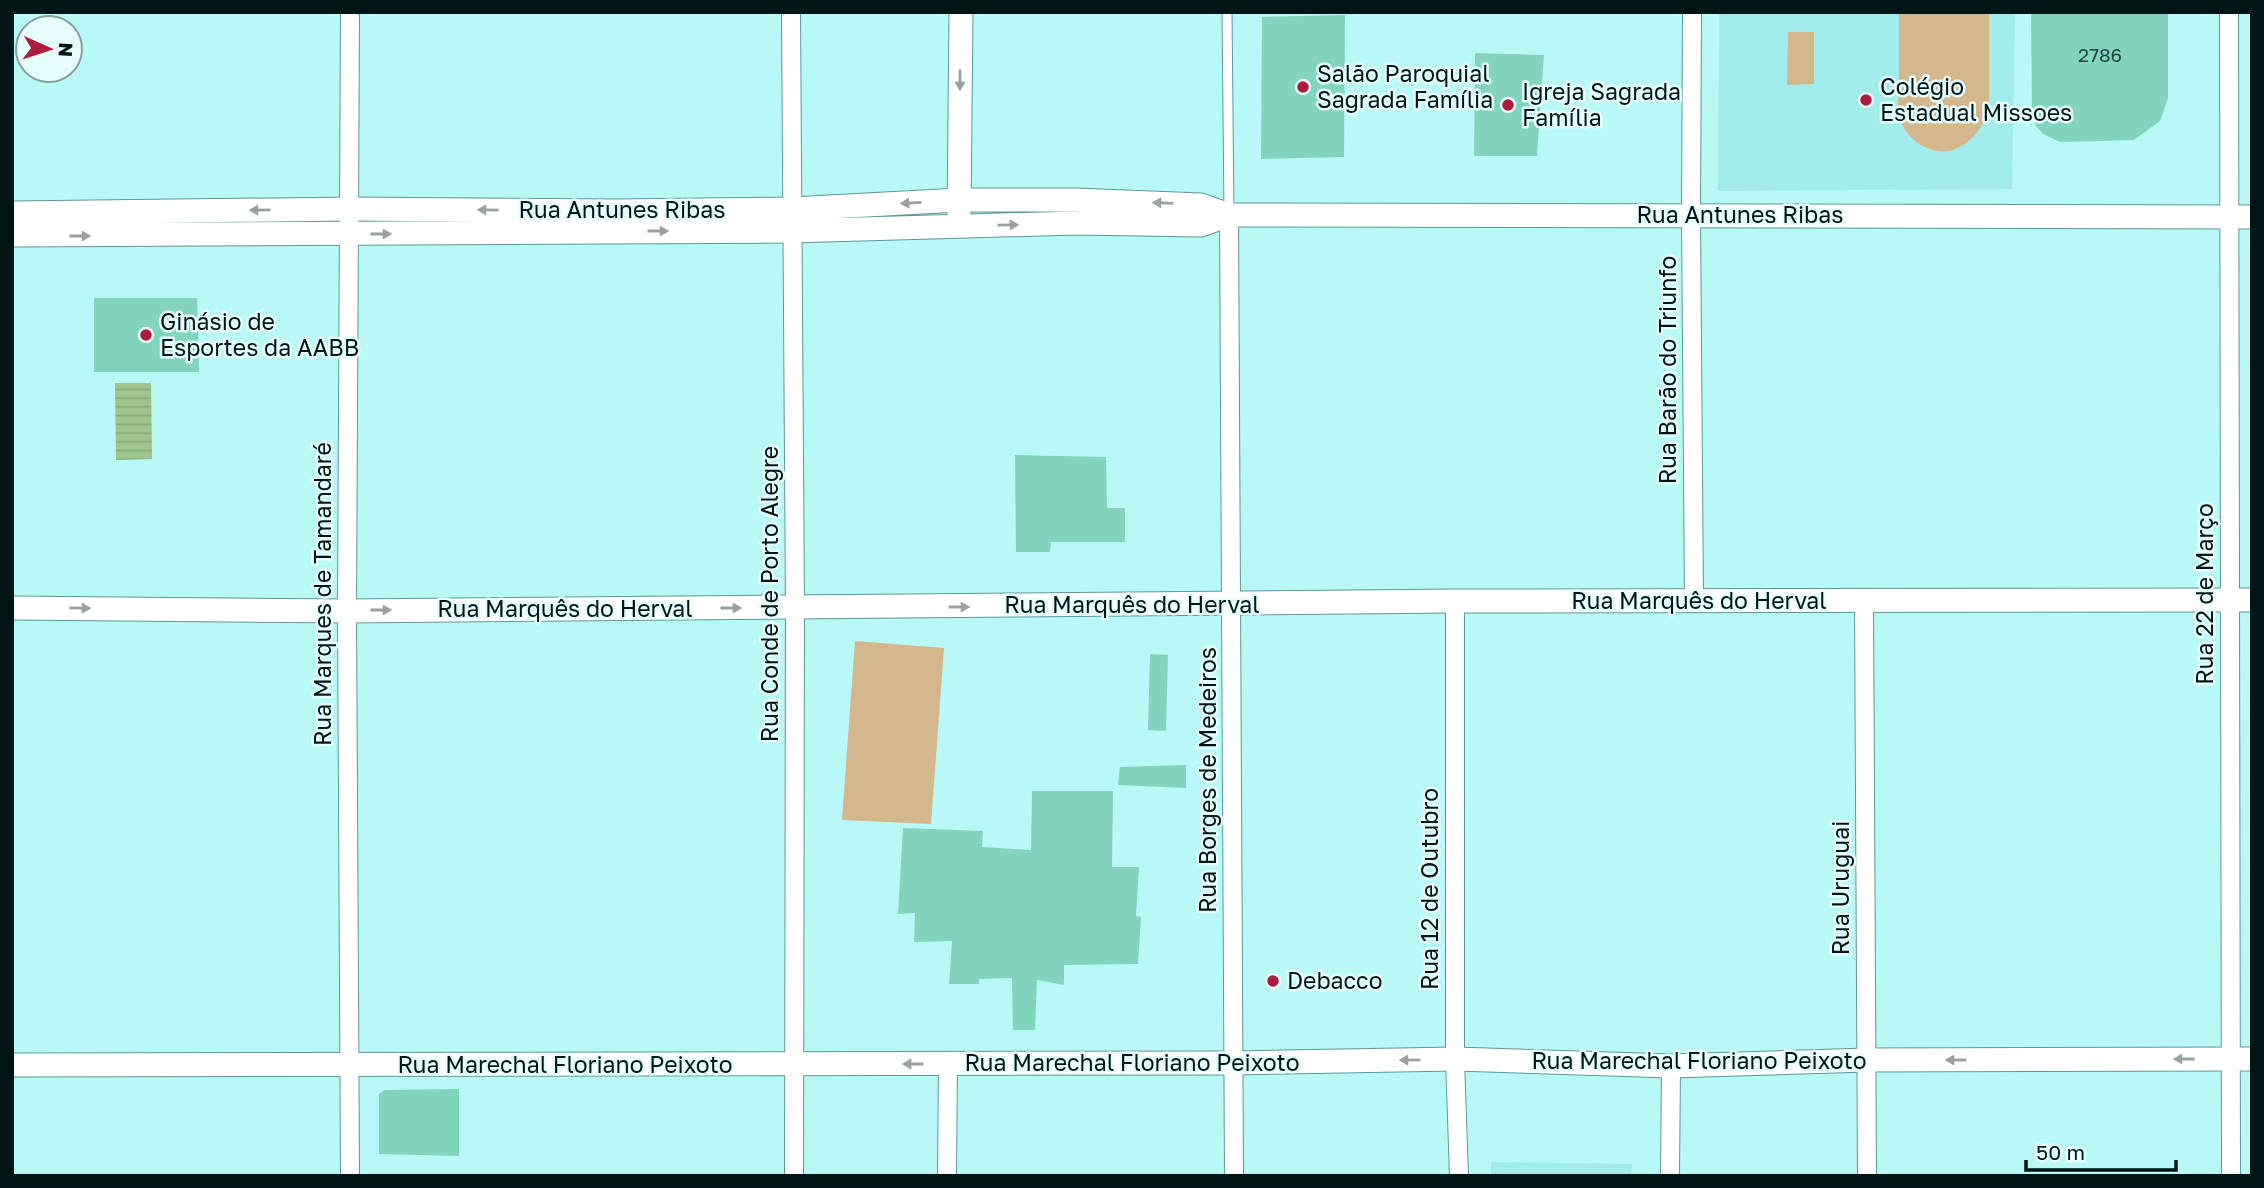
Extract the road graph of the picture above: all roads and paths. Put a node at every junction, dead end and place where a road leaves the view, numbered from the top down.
1 (350, 12) edge
2 (791, 12) edge
3 (961, 12) edge
4 (1227, 12) edge
5 (1692, 12) edge
6 (2230, 12) edge
7 (959, 200) junction
8 (1075, 200) junction
9 (351, 209) junction
10 (166, 212) junction
11 (12, 213) edge
12 (1229, 215) junction
13 (1691, 215) junction
14 (2241, 217) edge
15 (792, 220) junction
16 (617, 221) junction
17 (1075, 223) junction
18 (46, 224) junction
19 (959, 225) junction
20 (349, 234) junction
21 (12, 235) edge
22 (167, 236) junction
23 (1864, 600) junction
24 (2241, 600) edge
25 (1455, 601) junction
26 (1694, 602) junction
27 (1231, 605) junction
28 (12, 608) edge
29 (795, 608) junction
30 (347, 611) junction
31 (1455, 1059) junction
32 (2241, 1059) edge
33 (1867, 1060) junction
34 (1234, 1063) junction
35 (794, 1064) junction
36 (948, 1064) junction
37 (12, 1065) edge
38 (351, 1066) junction
39 (1671, 1066) junction
40 (350, 1176) edge
41 (793, 1176) edge
42 (947, 1176) edge
43 (1234, 1176) edge
44 (1459, 1176) edge
45 (1670, 1176) edge
46 (1867, 1176) edge
47 (2231, 1176) edge

1 - 9 street, Rua Marques de Tamandaré
2 - 15 street, Rua Conde de Porto Alegre
3 -> 7 street
4 - 12 lane
5 - 13 street, Rua Barão do Triunfo
6 - 14 street, Rua 22 de Março
7 - 8 street, Rua Antunes Ribas
7 -> 15 street, Rua Antunes Ribas
7 - 19 street
12 -> 8 street, Rua Antunes Ribas
8 - 17 street
9 -> 10 street, Rua Antunes Ribas
16 -> 9 street, Rua Antunes Ribas
9 - 20 street, Rua Marques de Tamandaré
10 - 18 street, Rua Antunes Ribas
10 - 22 street
11 - 18 street, Rua Antunes Ribas
12 - 13 street, Rua Antunes Ribas
12 - 17 street, Rua Antunes Ribas
12 - 27 street, Rua Borges de Medeiros
13 - 14 street, Rua Antunes Ribas
13 - 26 street, Rua Barão do Triunfo
14 - 24 street, Rua 22 de Março
15 - 16 street, Rua Antunes Ribas
15 - 19 street, Rua Antunes Ribas
15 - 29 street, Rua Conde de Porto Alegre
20 -> 16 street, Rua Antunes Ribas
19 -> 17 street, Rua Antunes Ribas
18 - 21 street, Rua Antunes Ribas
18 -> 22 street, Rua Antunes Ribas
20 - 22 street, Rua Antunes Ribas
20 - 30 street, Rua Marques de Tamandaré
23 - 24 street, Rua Marquês do Herval
23 - 26 street, Rua Marquês do Herval
23 - 33 street, Rua Uruguai
24 - 32 street, Rua 22 de Março
25 - 26 street, Rua Marquês do Herval
25 - 27 street, Rua Marquês do Herval
25 - 31 street, Rua 12 de Outubro
29 -> 27 street, Rua Marquês do Herval
27 - 34 street, Rua Borges de Medeiros
28 -> 30 street, Rua Marquês do Herval
30 -> 29 street, Rua Marquês do Herval
29 - 35 street, Rua Conde de Porto Alegre
30 - 38 street, Rua Marques de Tamandaré
31 -> 34 street, Rua Marechal Floriano Peixoto
31 - 39 street, Rua Marechal Floriano Peixoto
31 - 44 street, Rua 12 de Outubro
32 -> 33 street, Rua Marechal Floriano Peixoto
32 - 47 street, Rua 22 de Março
33 - 39 street, Rua Marechal Floriano Peixoto
33 - 46 street, Rua Uruguai
34 - 36 street, Rua Marechal Floriano Peixoto
34 - 43 street, Rua Borges de Medeiros
36 -> 35 street, Rua Marechal Floriano Peixoto
35 - 38 street, Rua Marechal Floriano Peixoto
35 - 41 street, Rua Conde de Porto Alegre
36 - 42 street
37 - 38 street, Rua Marechal Floriano Peixoto
38 - 40 street, Rua Marques de Tamandaré
39 - 45 street

